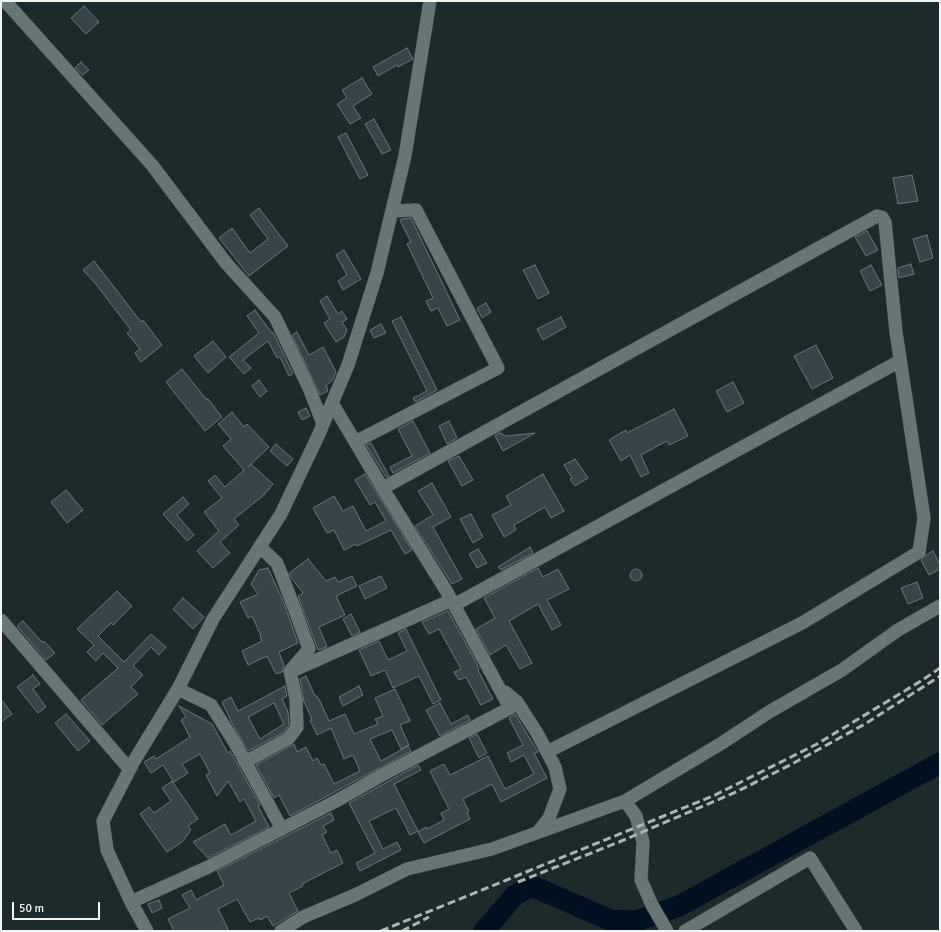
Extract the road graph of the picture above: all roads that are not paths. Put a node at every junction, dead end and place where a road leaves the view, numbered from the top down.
1 (5, 1) edge
2 (430, 1) edge
3 (392, 211) junction
4 (900, 361) junction
5 (332, 403) junction
6 (323, 424) junction
7 (355, 442) junction
8 (383, 488) junction
9 (260, 547) junction
10 (453, 602) junction
11 (940, 606) edge
12 (1, 620) edge
13 (290, 671) junction
14 (498, 685) junction
15 (178, 689) junction
16 (547, 752) junction
17 (245, 762) junction
18 (132, 765) junction
19 (625, 801) junction
20 (282, 829) junction
21 (537, 833) junction
22 (131, 902) junction
23 (666, 929) edge
24 (147, 931) edge
25 (281, 931) edge
26 (684, 931) edge
27 (856, 931) edge

1 - 6 street
2 - 3 street
3 - 5 street
3 - 7 street
4 - 8 street
4 - 10 street
4 - 16 street
5 - 6 street
5 - 7 street
6 - 9 street
7 - 8 street
8 - 10 street
9 - 13 street
9 - 15 street
10 - 13 street
10 - 14 street
11 - 19 street
12 - 18 street
13 - 17 street
14 - 16 street
14 - 20 street
15 - 17 street
15 - 18 street
16 - 21 street
17 - 20 street
18 - 22 street
19 - 21 street
19 - 23 street
20 - 22 street
21 - 25 street
22 - 24 street
26 - 27 street

